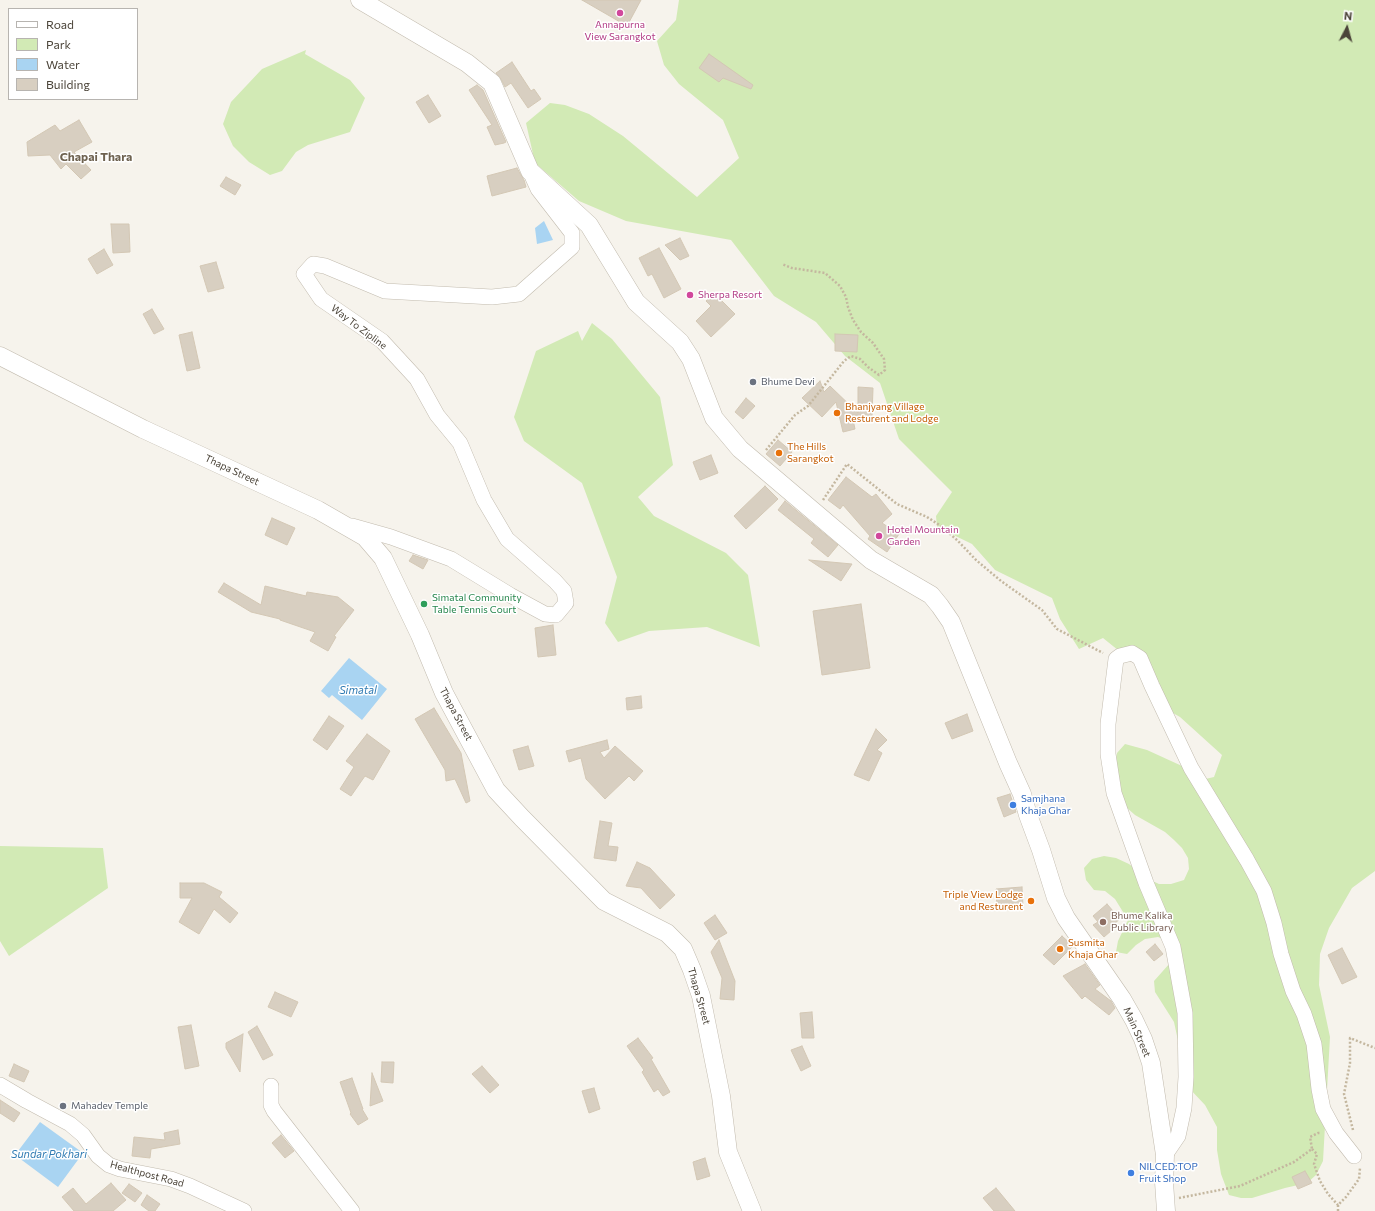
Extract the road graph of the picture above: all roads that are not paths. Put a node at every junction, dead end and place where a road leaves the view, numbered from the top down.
1 (360, 0) edge
2 (530, 172) junction
3 (0, 356) edge
4 (339, 522) junction
5 (0, 1084) edge
6 (271, 1086) dead end
7 (1165, 1155) junction
8 (1354, 1156) dead end
9 (1166, 1206) edge
10 (244, 1211) edge
11 (352, 1211) edge
12 (752, 1211) edge

1 - 2 street
2 - 4 street, Way To Zipline
2 - 7 street, Main Street
3 - 4 street, Thapa Street
4 - 12 street, Thapa Street
5 - 10 street, Healthpost Road
6 - 11 street
7 - 8 street
7 - 9 street, Main Street

